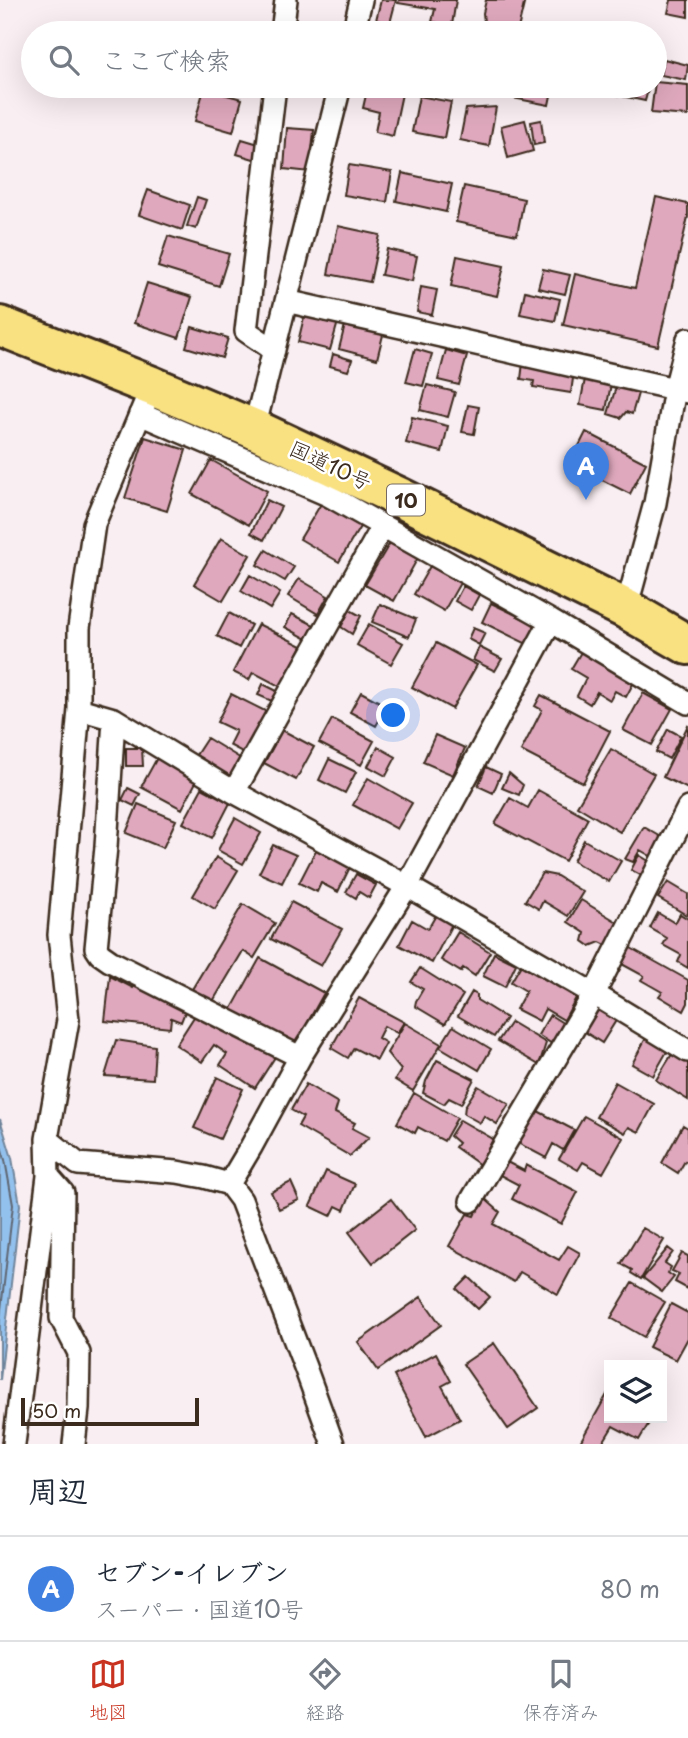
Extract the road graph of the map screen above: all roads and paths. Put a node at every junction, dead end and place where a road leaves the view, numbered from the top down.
1 (286, 0) edge
2 (362, 0) edge
3 (283, 21) edge
4 (356, 21) edge
5 (274, 98) edge
6 (337, 98) edge
7 (286, 301) junction
8 (0, 326) edge
9 (688, 339) edge
10 (274, 350) junction
11 (681, 391) edge
12 (146, 400) junction
13 (254, 429) junction
14 (383, 526) junction
15 (626, 610) junction
16 (551, 621) junction
17 (688, 645) edge
18 (688, 704) edge
19 (79, 709) junction
20 (114, 719) junction
21 (234, 792) junction
22 (688, 808) edge
23 (407, 886) junction
24 (594, 994) junction
25 (688, 1051) edge
26 (300, 1057) junction
27 (47, 1139) junction
28 (48, 1176) junction
29 (229, 1184) junction
30 (471, 1200) dead end
31 (14, 1444) edge
32 (74, 1444) edge
33 (333, 1444) edge

1 - 3 street
2 - 4 street
5 - 10 street
6 - 7 street
7 - 10 street
7 - 11 street
8 - 12 highway, 国道10号 / 10
9 - 11 street
10 - 13 street
11 - 15 street
12 - 13 highway, 国道10号 / 10
12 - 14 street
12 - 19 street
13 - 15 highway, 国道10号 / 10
14 - 16 street
14 - 21 street
15 - 17 highway, 国道10号 / 10
16 - 18 street
16 - 23 street
19 - 20 street
19 - 27 street
20 - 21 street
20 - 26 street
21 - 23 street
22 - 24 street
23 - 24 street
23 - 26 street
24 - 25 street
24 - 30 street
26 - 29 street
27 - 28 street
27 - 29 street
28 - 31 street
28 - 32 street
29 - 33 street

